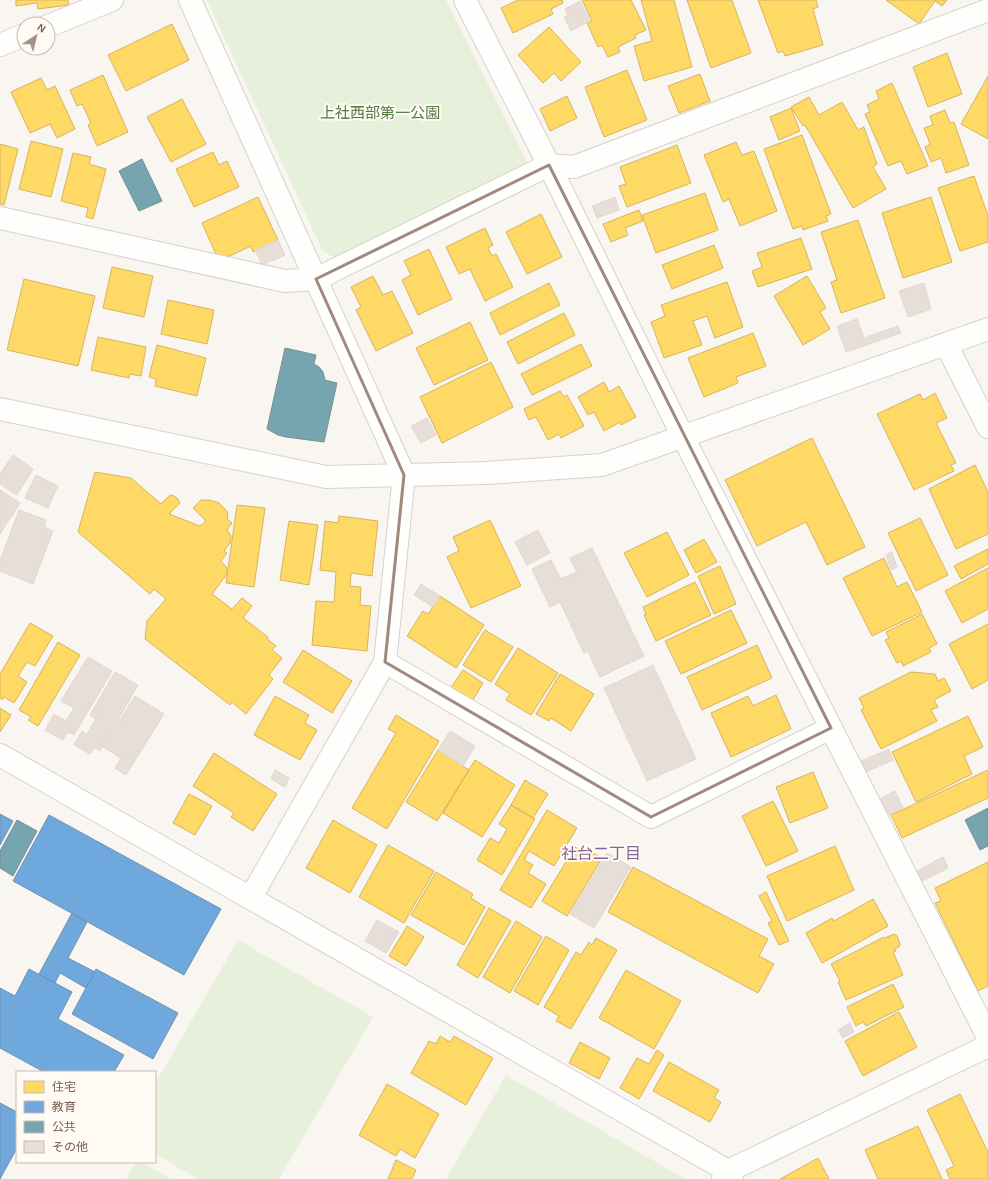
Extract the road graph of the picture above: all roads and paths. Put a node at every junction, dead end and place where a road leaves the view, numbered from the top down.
1 (112, 0) edge
2 (190, 0) edge
3 (465, 0) edge
4 (988, 10) edge
5 (56, 23) edge
6 (16, 38) edge
7 (0, 45) edge
8 (549, 165) junction
9 (0, 218) edge
10 (316, 279) junction
11 (988, 329) edge
12 (946, 344) junction
13 (0, 409) edge
14 (988, 427) edge
15 (683, 437) junction
16 (404, 475) junction
17 (385, 662) junction
18 (831, 728) junction
19 (0, 755) edge
20 (251, 897) junction
21 (988, 1037) edge
22 (988, 1046) edge
23 (728, 1176) edge

1 - 5 street
2 - 10 street
3 - 8 street
4 - 8 street
6 - 7 street
8 - 10 street
8 - 15 street
9 - 10 street
10 - 16 street
11 - 12 street
12 - 14 street
12 - 15 street
13 - 16 street
15 - 16 street
15 - 18 street
16 - 17 street
17 - 18 street
17 - 20 street
18 - 21 street
19 - 20 street
20 - 23 street
22 - 23 street

